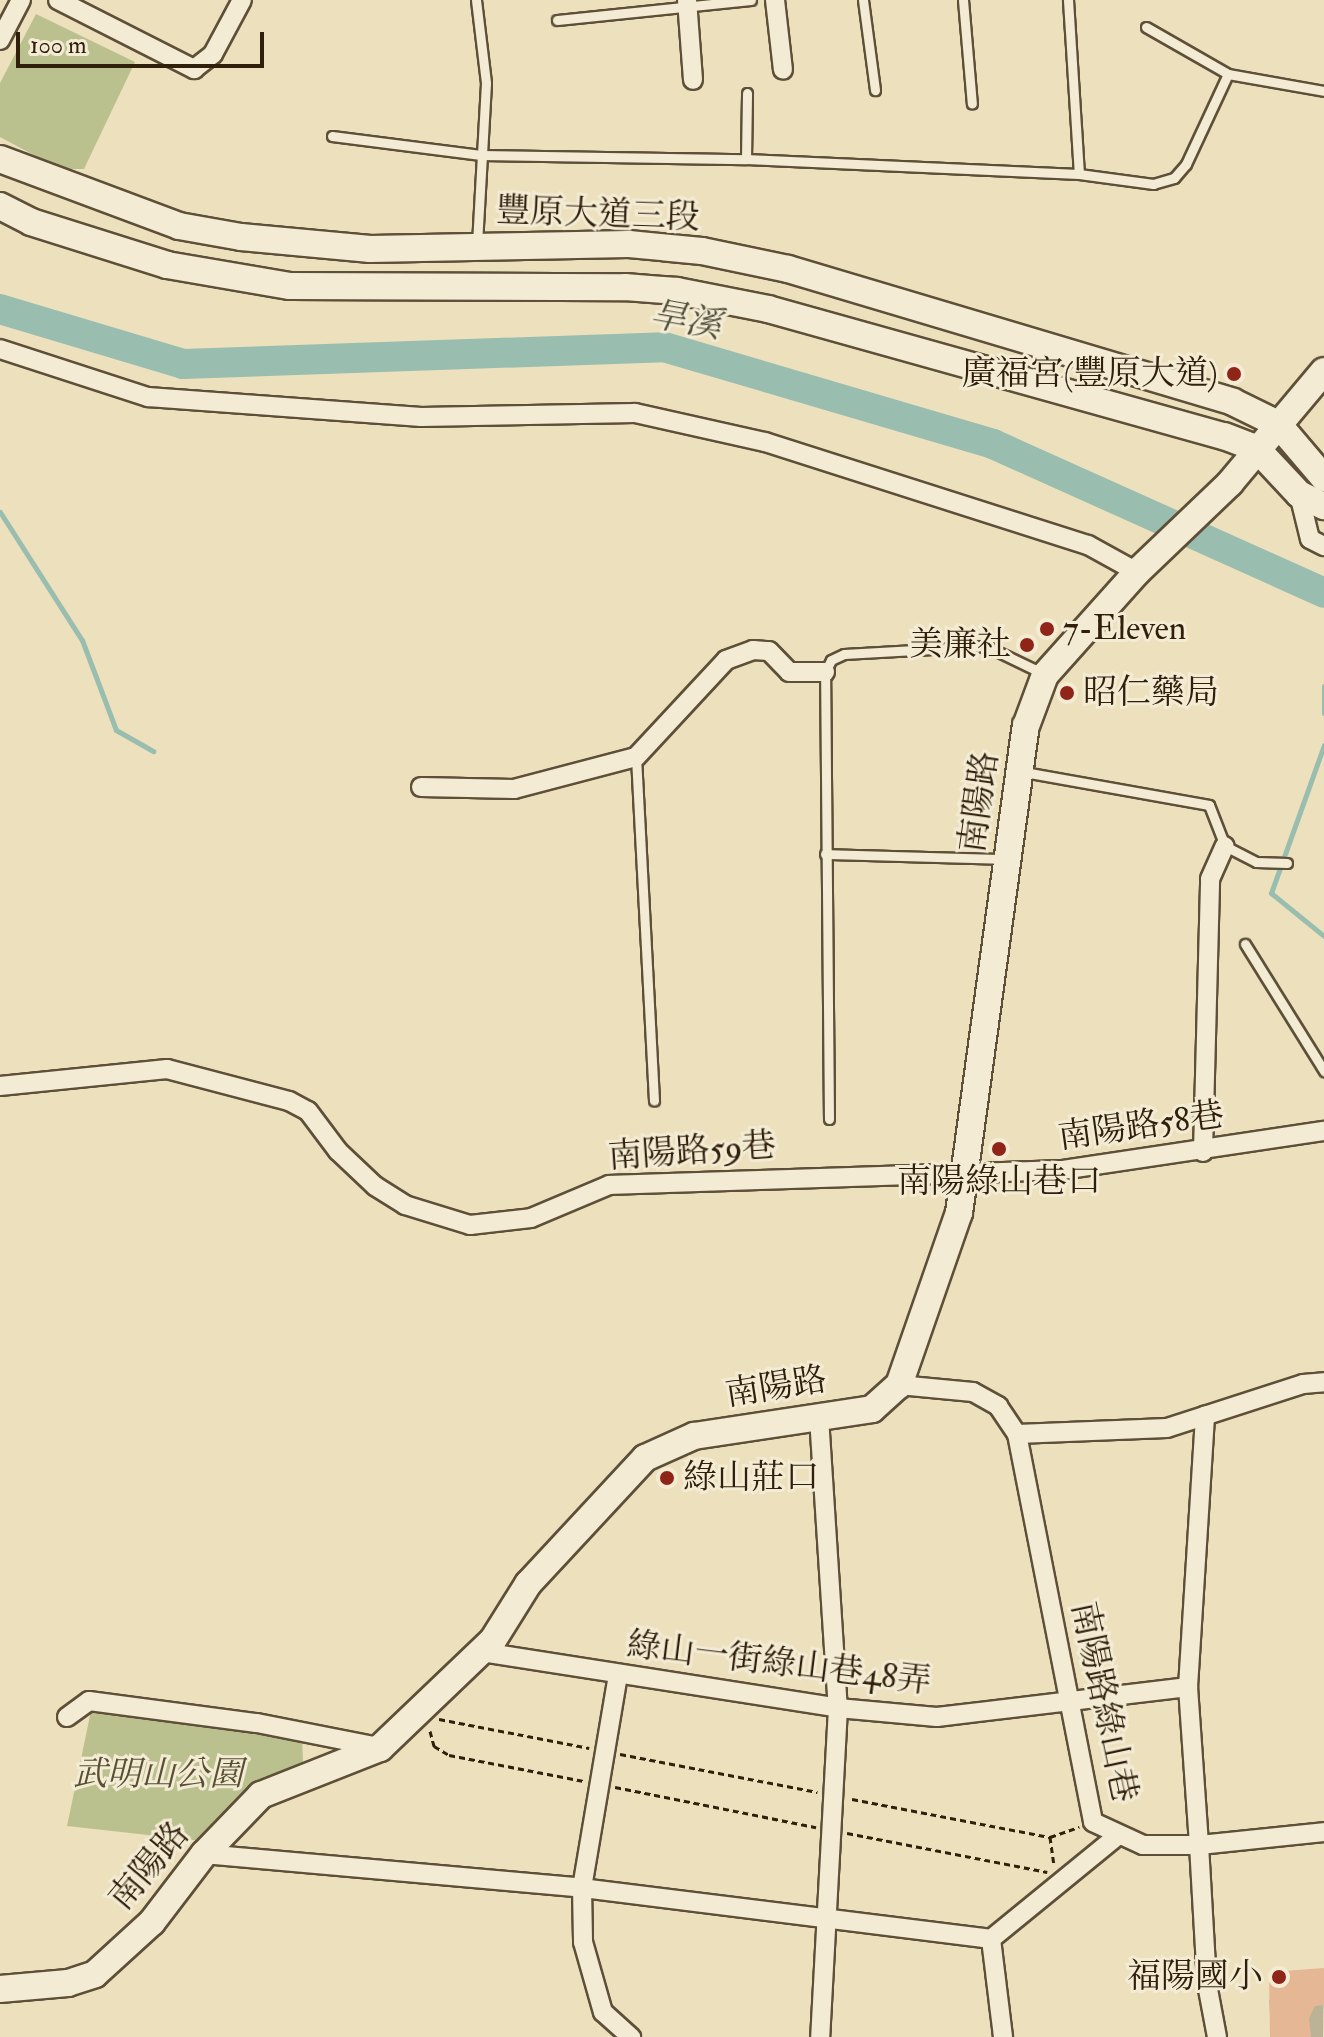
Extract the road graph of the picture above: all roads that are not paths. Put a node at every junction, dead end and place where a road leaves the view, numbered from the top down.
1 (21, 0) edge
2 (58, 0) edge
3 (242, 0) edge
4 (476, 0) edge
5 (597, 0) edge
6 (751, 0) edge
7 (775, 0) edge
8 (863, 0) edge
9 (963, 0) edge
10 (1068, 0) edge
11 (687, 3) edge
12 (598, 13) junction
13 (557, 20) dead end
14 (1146, 27) dead end
15 (0, 40) edge
16 (783, 70) dead end
17 (1228, 74) junction
18 (693, 80) dead end
19 (875, 90) dead end
20 (1324, 91) edge
21 (747, 93) dead end
22 (972, 104) dead end
23 (332, 136) dead end
24 (481, 155) junction
25 (0, 159) edge
26 (746, 159) junction
27 (1079, 174) junction
28 (0, 206) edge
29 (477, 247) junction
30 (0, 349) edge
31 (1324, 371) edge
32 (1278, 424) junction
33 (1256, 448) junction
34 (1324, 478) edge
35 (1299, 494) junction
36 (1324, 506) edge
37 (1324, 546) edge
38 (1141, 568) junction
39 (825, 672) junction
40 (1045, 675) junction
41 (636, 757) junction
42 (1021, 771) junction
43 (421, 787) dead end
44 (1225, 846) junction
45 (825, 854) junction
46 (1007, 859) junction
47 (1287, 863) dead end
48 (1245, 944) dead end
49 (1324, 1071) edge
50 (0, 1086) edge
51 (654, 1101) dead end
52 (829, 1119) dead end
53 (1324, 1131) edge
54 (1203, 1152) junction
55 (965, 1176) junction
56 (1324, 1382) edge
57 (899, 1385) junction
58 (1205, 1416) junction
59 (819, 1417) junction
60 (1017, 1434) junction
61 (482, 1652) junction
62 (618, 1675) junction
63 (1188, 1687) junction
64 (1070, 1701) junction
65 (838, 1708) junction
66 (67, 1717) dead end
67 (380, 1748) junction
68 (1324, 1832) edge
69 (1116, 1837) junction
70 (1199, 1845) junction
71 (204, 1854) junction
72 (582, 1888) junction
73 (826, 1917) junction
74 (991, 1939) junction
75 (0, 1989) edge
76 (631, 2037) edge
77 (820, 2037) edge
78 (1003, 2037) edge
79 (1217, 2037) edge

1 - 15 street
2 - 3 street
4 - 24 lane
5 - 12 lane
6 - 11 lane
7 - 16 street
8 - 19 lane
9 - 22 lane
10 - 27 lane
11 - 12 lane
11 - 18 street
12 - 13 lane
14 - 17 lane
17 - 20 lane
17 - 27 lane
21 - 26 lane
23 - 24 lane
24 - 26 lane
24 - 29 lane
25 - 29 street, 豐原大道三段
26 - 27 lane
28 - 33 street
29 - 32 street, 豐原大道三段
30 - 38 street
31 - 32 street
32 - 33 street
32 - 34 street
33 - 35 street
33 - 38 street, 南陽路
35 - 36 street
35 - 37 street
38 - 40 street, 南陽路
39 - 40 lane
39 - 41 street
39 - 45 lane
40 - 42 street, 南陽路
41 - 43 street
41 - 51 lane
42 - 44 lane
42 - 46 street, 南陽路
44 - 47 lane
44 - 54 street
45 - 46 lane
45 - 52 lane
46 - 55 street, 南陽路
48 - 49 lane
50 - 55 street, 南陽路59巷
53 - 54 street, 南陽路58巷
54 - 55 street, 南陽路58巷
55 - 57 street, 南陽路
56 - 58 street
57 - 59 street, 南陽路
57 - 60 street, 南陽路綠山巷
58 - 60 street
58 - 63 street
59 - 61 street, 南陽路
59 - 65 street
60 - 64 street, 南陽路綠山巷
61 - 62 street, 綠山一街綠山巷48弄
61 - 67 street, 南陽路
62 - 65 street, 綠山一街綠山巷48弄
62 - 72 street
63 - 64 street, 綠山一街綠山巷48弄
63 - 70 street
64 - 65 street, 綠山一街綠山巷48弄
64 - 69 street, 南陽路綠山巷
65 - 73 street
66 - 67 street
67 - 71 street, 南陽路
68 - 70 street, 南陽路綠山巷
69 - 70 street, 南陽路綠山巷
69 - 74 street
70 - 79 street
71 - 72 street
71 - 75 street, 南陽路
72 - 73 street
72 - 76 street
73 - 74 street
73 - 77 street
74 - 78 street

